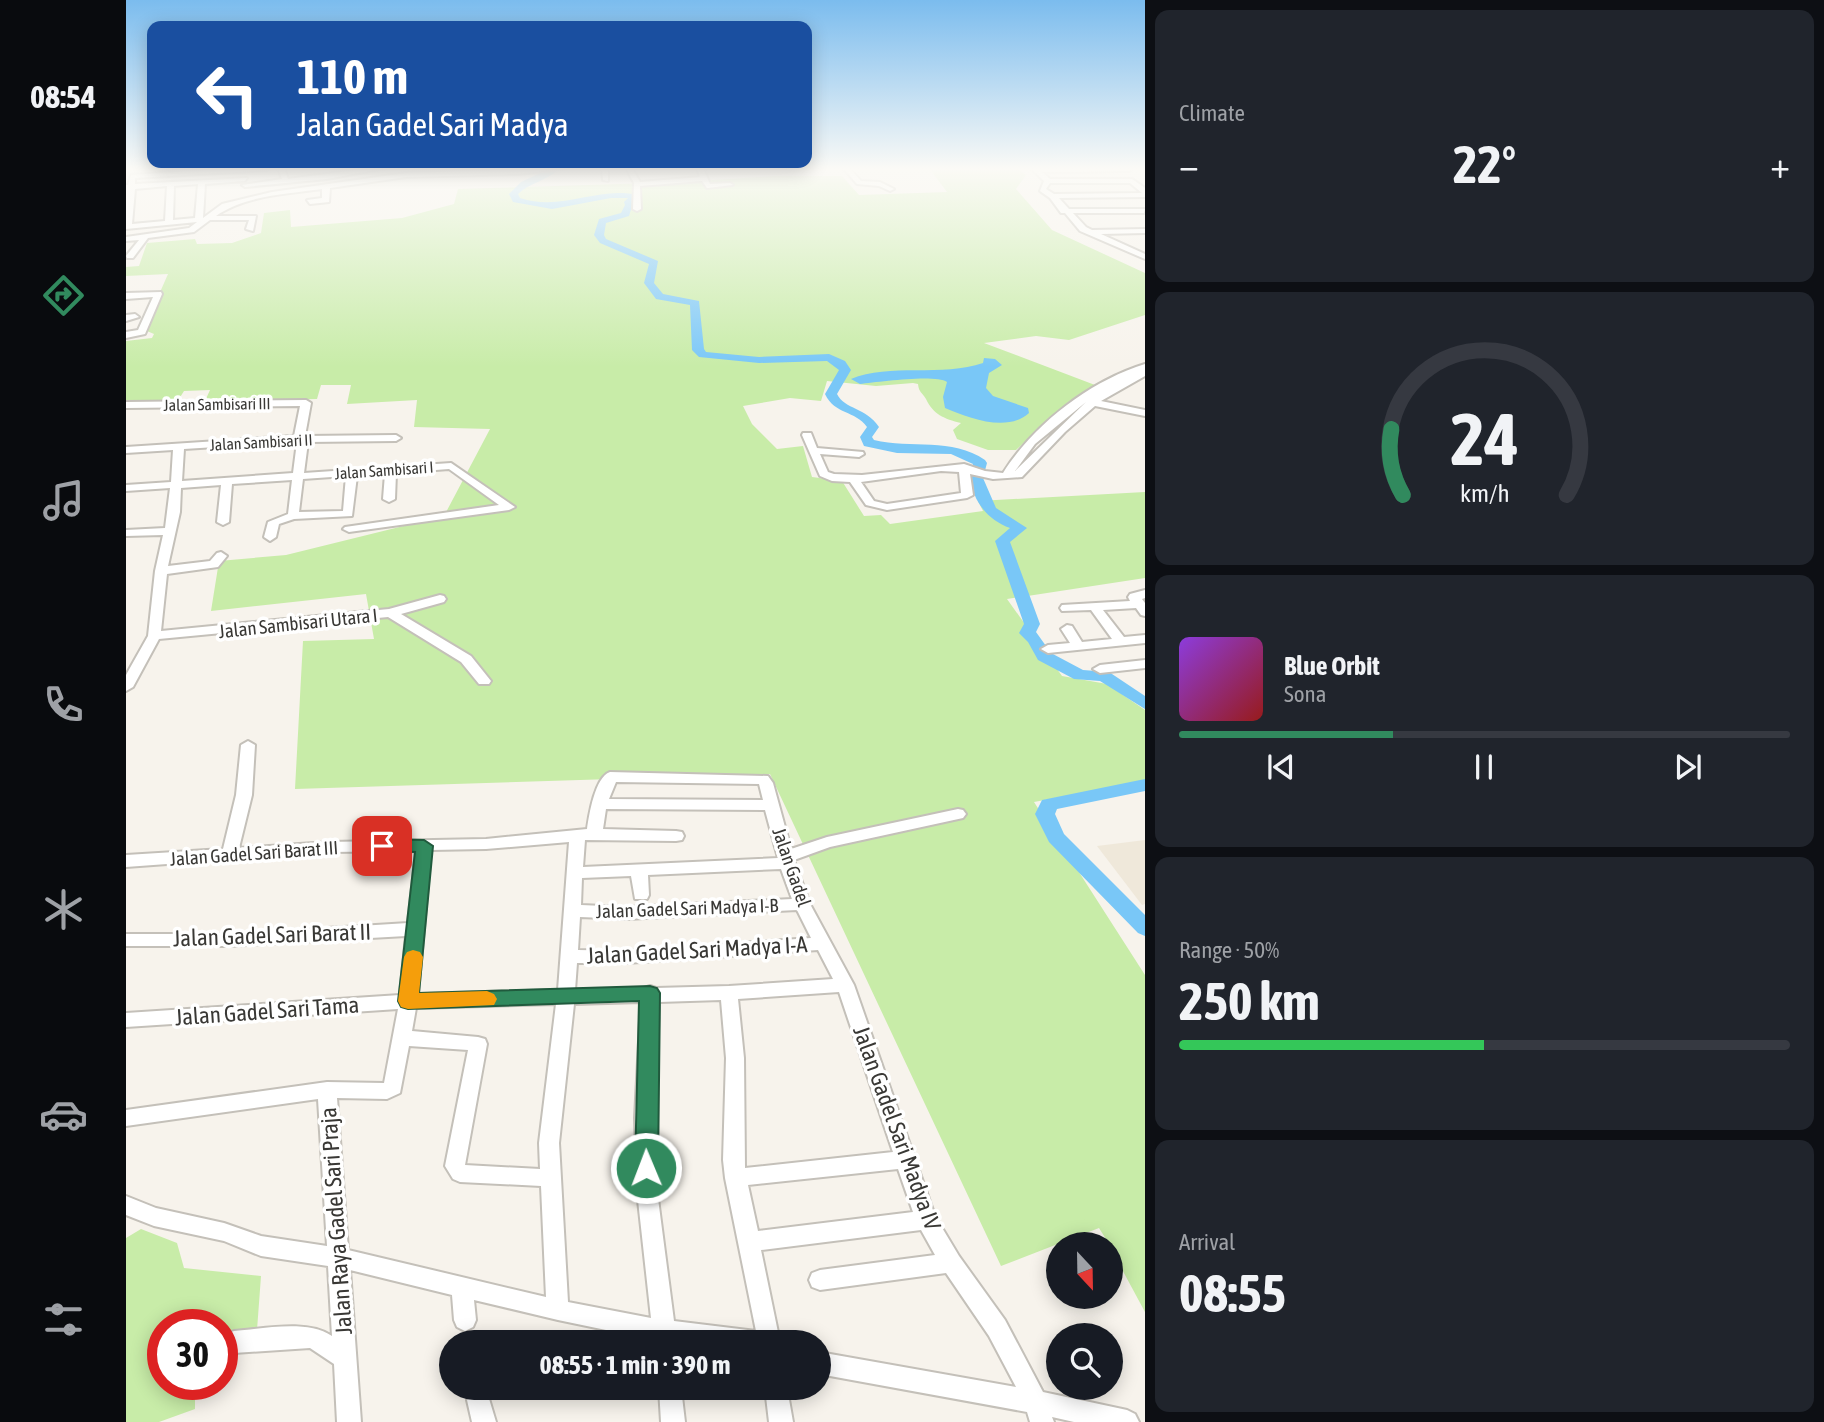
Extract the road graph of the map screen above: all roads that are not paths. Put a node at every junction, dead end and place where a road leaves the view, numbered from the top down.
1 (165, 234) edge
2 (1096, 234) edge
3 (144, 238) junction
4 (126, 239) edge
5 (1128, 248) junction
6 (1145, 248) edge
7 (131, 256) dead end
8 (1145, 257) edge
9 (126, 296) edge
10 (131, 334) edge
11 (1145, 367) edge
12 (1145, 372) edge
13 (1091, 402) junction
14 (126, 405) edge
15 (1145, 413) edge
16 (807, 435) dead end
17 (396, 438) dead end
18 (301, 439) junction
19 (180, 446) junction
20 (126, 450) edge
21 (816, 451) junction
22 (859, 454) dead end
23 (391, 469) junction
24 (975, 471) junction
25 (352, 472) junction
26 (1009, 475) junction
27 (300, 476) junction
28 (854, 480) junction
29 (227, 481) junction
30 (177, 484) junction
31 (126, 488) edge
32 (389, 499) dead end
33 (293, 516) junction
34 (223, 522) dead end
35 (349, 528) dead end
36 (170, 531) junction
37 (126, 533) edge
38 (270, 537) dead end
39 (221, 555) dead end
40 (161, 571) junction
41 (440, 599) dead end
42 (1142, 601) edge
43 (1094, 606) junction
44 (1066, 608) dead end
45 (390, 613) junction
46 (1067, 629) dead end
47 (154, 636) junction
48 (1145, 639) edge
49 (1119, 641) junction
50 (1079, 646) junction
51 (1048, 649) dead end
52 (1145, 664) edge
53 (1100, 669) dead end
54 (484, 681) dead end
55 (126, 687) edge
56 (248, 745) dead end
57 (599, 804) junction
58 (772, 805) junction
59 (958, 814) dead end
60 (586, 834) junction
61 (676, 836) dead end
62 (424, 846) junction
63 (229, 855) junction
64 (786, 860) junction
65 (126, 861) edge
66 (639, 870) junction
67 (575, 873) junction
68 (641, 895) dead end
69 (802, 904) junction
70 (572, 911) junction
71 (417, 929) junction
72 (126, 940) edge
73 (824, 943) junction
74 (569, 956) junction
75 (845, 985) junction
76 (650, 993) junction
77 (729, 993) junction
78 (566, 997) junction
79 (408, 1001) junction
80 (126, 1020) edge
81 (403, 1038) junction
82 (327, 1090) junction
83 (126, 1118) edge
84 (903, 1160) junction
85 (551, 1178) junction
86 (735, 1178) junction
87 (126, 1205) edge
88 (926, 1220) junction
89 (750, 1242) junction
90 (340, 1258) junction
91 (951, 1263) junction
92 (820, 1280) dead end
93 (462, 1287) junction
94 (558, 1310) junction
95 (465, 1320) dead end
96 (637, 1330) edge
97 (663, 1330) edge
98 (767, 1330) edge
99 (238, 1342) edge
100 (345, 1358) junction
101 (831, 1366) edge
102 (671, 1400) edge
103 (778, 1400) edge
104 (1039, 1412) edge
105 (349, 1422) edge
106 (673, 1422) edge
107 (781, 1422) edge
108 (1126, 1422) edge

1 - 3 street
2 - 5 street
3 - 4 street
3 - 7 street
5 - 6 street
5 - 8 street
9 - 10 street
11 - 26 street
12 - 13 street
13 - 15 street
13 - 26 street
14 - 18 street, Jalan Sambisari III
16 - 21 street
17 - 18 street, Jalan Sambisari II
18 - 19 street, Jalan Sambisari II
18 - 27 street
19 - 20 street, Jalan Sambisari II
19 - 30 street
21 - 22 street
21 - 28 street
23 - 25 street, Jalan Sambisari I
23 - 32 street
23 - 35 street, Jalan Sambisari I
24 - 26 street
24 - 28 street
24 - 28 street
25 - 27 street, Jalan Sambisari I
25 - 33 street
27 - 29 street, Jalan Sambisari I
27 - 33 street
29 - 30 street, Jalan Sambisari I
29 - 34 street
30 - 31 street, Jalan Sambisari I
30 - 36 street
33 - 38 street
36 - 37 street
36 - 40 street
39 - 40 street
40 - 47 street
41 - 45 street, Jalan Sambisari Utara I
42 - 43 street
43 - 44 street
43 - 49 street
45 - 47 street, Jalan Sambisari Utara I
45 - 54 street
46 - 50 street
47 - 55 street
48 - 49 street
49 - 50 street
50 - 51 street
52 - 53 street
56 - 63 street
57 - 58 street
57 - 58 street, Jalan Gadel
57 - 60 street
58 - 64 street, Jalan Gadel
59 - 64 street
60 - 61 street, Jalan Gadel Sari Barat III
60 - 62 street, Jalan Gadel Sari Barat III
60 - 67 street
62 - 63 street, Jalan Gadel Sari Barat III
62 - 71 street
63 - 65 street, Jalan Gadel Sari Barat III
64 - 66 street
64 - 69 street, Jalan Gadel
66 - 67 street
66 - 68 street
67 - 70 street
69 - 70 street, Jalan Gadel Sari Madya I-B
69 - 73 street, Jalan Gadel
70 - 74 street
71 - 72 street, Jalan Gadel Sari Barat II
71 - 79 street
73 - 74 street, Jalan Gadel Sari Madya I-A
73 - 75 street, Jalan Gadel
74 - 78 street
75 - 77 street, Jalan Gadel Sari Tama
75 - 84 street, Jalan Gadel Sari Madya IV
76 - 77 street, Jalan Gadel Sari Tama
76 - 78 street, Jalan Gadel Sari Tama
76 - 97 street
77 - 86 street
78 - 79 street, Jalan Gadel Sari Tama
78 - 85 street
79 - 80 street, Jalan Gadel Sari Tama
79 - 81 street, Jalan Raya Gadel Sari Praja
81 - 82 street, Jalan Raya Gadel Sari Praja
81 - 85 street
82 - 83 street
82 - 90 street, Jalan Raya Gadel Sari Praja
84 - 86 street
84 - 88 street, Jalan Gadel Sari Madya IV
85 - 94 street
86 - 89 street
87 - 90 street
88 - 89 street
88 - 91 street, Jalan Gadel Sari Madya IV
89 - 98 street
90 - 93 street
90 - 100 street, Jalan Raya Gadel Sari Praja
91 - 92 street
91 - 104 street, Jalan Gadel Sari Madya IV
93 - 94 street
93 - 95 street
94 - 96 street
99 - 100 street
100 - 105 street, Jalan Raya Gadel Sari Praja
101 - 104 street
102 - 106 street
103 - 107 street
104 - 108 street

